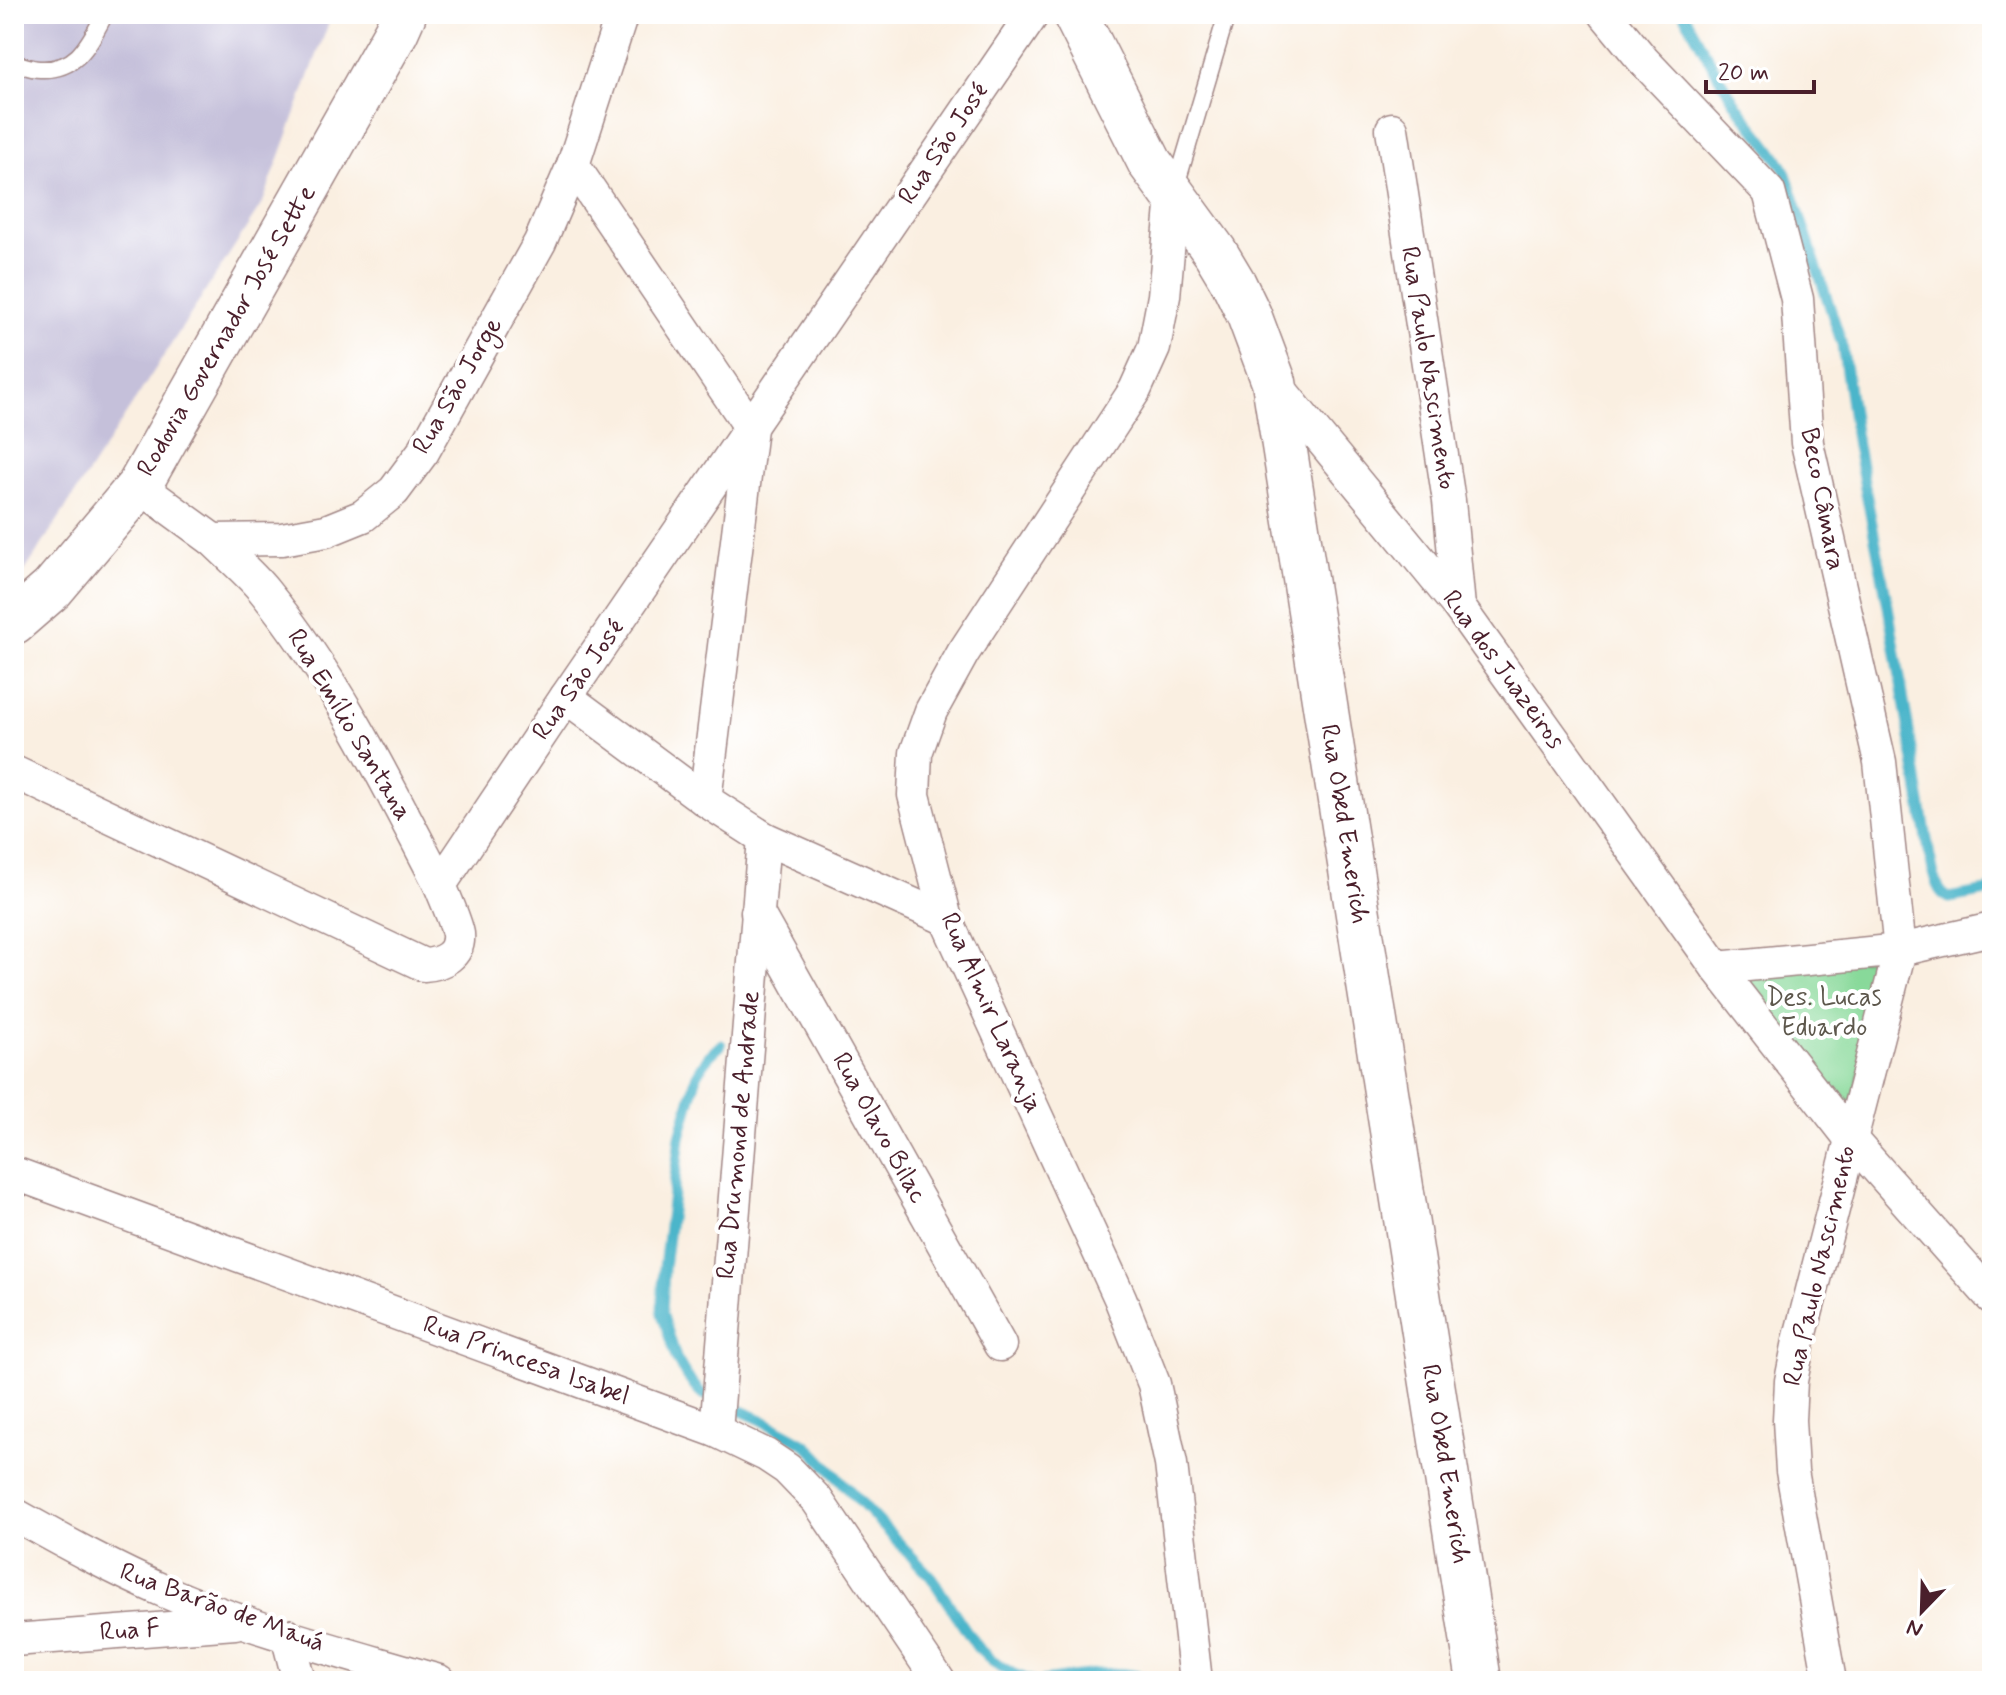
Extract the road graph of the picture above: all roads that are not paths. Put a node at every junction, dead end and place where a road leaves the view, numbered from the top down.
1 (105, 14) edge
2 (404, 14) edge
3 (622, 14) edge
4 (1033, 14) edge
5 (1075, 14) edge
6 (1227, 14) edge
7 (1605, 14) edge
8 (14, 63) edge
9 (1392, 129) dead end
10 (573, 165) junction
11 (1173, 196) junction
12 (1274, 382) junction
13 (751, 428) junction
14 (139, 486) junction
15 (213, 540) junction
16 (1459, 607) junction
17 (14, 622) edge
18 (566, 697) junction
19 (14, 772) edge
20 (705, 800) junction
21 (764, 838) junction
22 (440, 885) junction
23 (757, 912) junction
24 (946, 919) junction
25 (1992, 929) edge
26 (1900, 950) junction
27 (1717, 968) junction
28 (1850, 1138) junction
29 (14, 1173) edge
30 (1992, 1298) edge
31 (1000, 1345) dead end
32 (716, 1431) junction
33 (14, 1514) edge
34 (246, 1623) junction
35 (287, 1635) junction
36 (14, 1640) edge
37 (299, 1681) edge
38 (439, 1681) edge
39 (939, 1681) edge
40 (1196, 1681) edge
41 (1479, 1681) edge
42 (1830, 1681) edge

1 - 8 lane
2 - 14 street, Rodovia Governador José Sette
3 - 10 street, Rua São Jorge
4 - 13 street, Rua São José
5 - 11 street, Rua Obed Emerich
6 - 11 lane
7 - 26 street, Beco Câmara
9 - 16 street, Rua Paulo Nascimento
10 - 13 street
10 - 15 street, Rua São Jorge
11 - 12 street, Rua Obed Emerich
11 - 24 street, Rua Almir Laranja
12 - 16 street, Rua dos Juazeiros
12 - 41 street, Rua Obed Emerich
13 - 18 street, Rua São José
13 - 20 street
14 - 15 street
14 - 17 street, Rodovia Governador José Sette
15 - 22 street, Rua Emílio Santana
16 - 27 street, Rua dos Juazeiros
18 - 20 street
18 - 22 street, Rua São José
19 - 22 street
20 - 21 street
21 - 23 street, Rua Drumond de Andrade
21 - 24 street
23 - 31 street, Rua Olavo Bilac
23 - 32 street, Rua Drumond de Andrade
24 - 40 street, Rua Almir Laranja
25 - 26 street
26 - 27 street
26 - 28 street, Rua Paulo Nascimento
27 - 28 street, Rua dos Juazeiros
28 - 30 street, Rua dos Juazeiros
28 - 42 street, Rua Paulo Nascimento
29 - 32 street, Rua Princesa Isabel
32 - 39 street, Rua Princesa Isabel
33 - 34 street, Rua Barão de Mauá
34 - 35 street, Rua Barão de Mauá
34 - 36 street, Rua F
35 - 37 street
35 - 38 street, Rua Barão de Mauá

